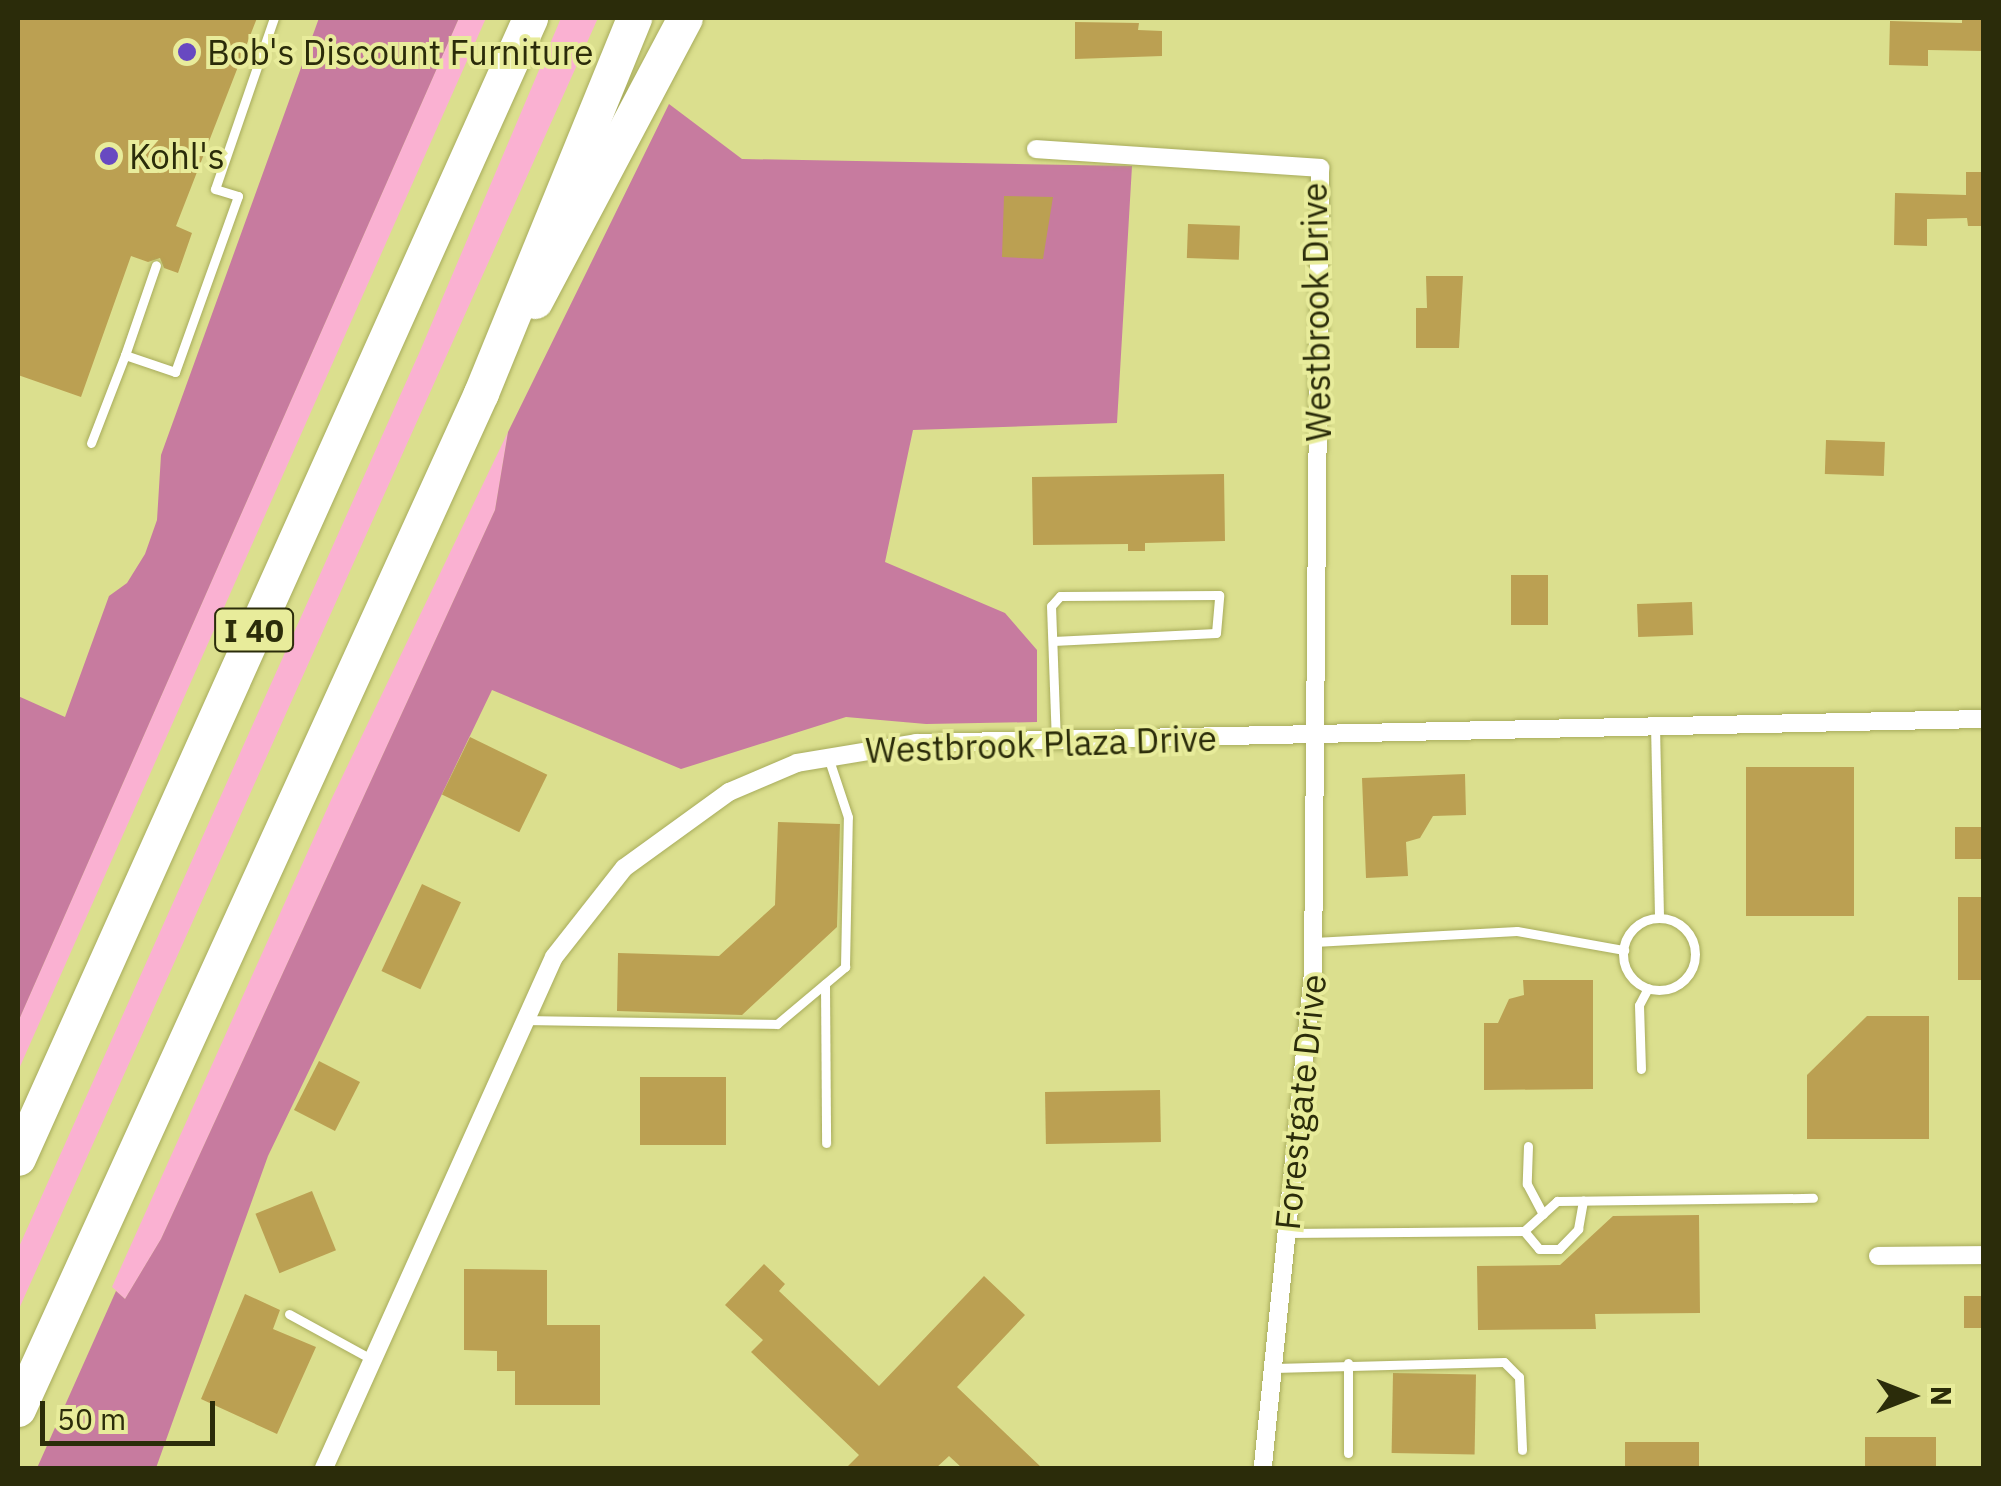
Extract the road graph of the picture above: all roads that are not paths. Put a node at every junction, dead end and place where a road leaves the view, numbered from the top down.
1 (274, 18) edge
2 (519, 18) edge
3 (530, 18) edge
4 (634, 18) edge
5 (686, 18) edge
6 (490, 102) junction
7 (1036, 149) dead end
8 (156, 265) dead end
9 (125, 355) junction
10 (481, 393) junction
11 (91, 443) dead end
12 (1052, 641) junction
13 (1984, 718) edge
14 (1655, 726) junction
15 (1317, 735) junction
16 (1056, 740) junction
17 (828, 756) junction
18 (1659, 917) junction
19 (1314, 942) junction
20 (1624, 950) junction
21 (825, 984) junction
22 (1648, 988) junction
23 (524, 1020) junction
24 (1640, 1069) dead end
25 (826, 1143) dead end
26 (1528, 1146) dead end
27 (18, 1158) edge
28 (1813, 1198) dead end
29 (1583, 1200) junction
30 (1542, 1214) junction
31 (1524, 1232) junction
32 (1287, 1233) junction
33 (1984, 1255) edge
34 (1878, 1256) dead end
35 (289, 1314) dead end
36 (373, 1360) junction
37 (1348, 1363) junction
38 (1274, 1368) junction
39 (18, 1409) edge
40 (1522, 1450) dead end
41 (1348, 1453) dead end
42 (324, 1468) edge
43 (1263, 1468) edge

1 - 9 lane
2 - 6 highway
3 - 6 highway, I 40
4 - 10 highway
5 - 10 highway
6 - 27 highway, I 40
7 - 15 street, Westbrook Drive
8 - 9 lane
9 - 11 lane
10 - 39 highway
12 - 12 lane
12 - 16 lane
13 - 14 street, Westbrook Plaza Drive
14 - 15 street, Westbrook Plaza Drive
14 - 18 lane
15 - 16 street, Westbrook Plaza Drive
15 - 19 street, Forestgate Drive
16 - 17 street, Westbrook Plaza Drive
17 - 21 lane
17 - 23 street, Westbrook Plaza Drive
18 - 20 lane
18 - 22 lane
19 - 20 lane
19 - 32 street, Forestgate Drive
20 - 22 lane
21 - 23 lane
21 - 25 lane
22 - 24 lane
23 - 36 street, Westbrook Plaza Drive
26 - 30 lane
28 - 29 lane
29 - 30 lane
29 - 31 lane
30 - 31 lane
31 - 32 lane
32 - 38 street, Forestgate Drive
33 - 34 street
35 - 36 lane
36 - 42 street, Westbrook Plaza Drive
37 - 38 lane
37 - 40 lane
37 - 41 lane
38 - 43 street, Forestgate Drive

